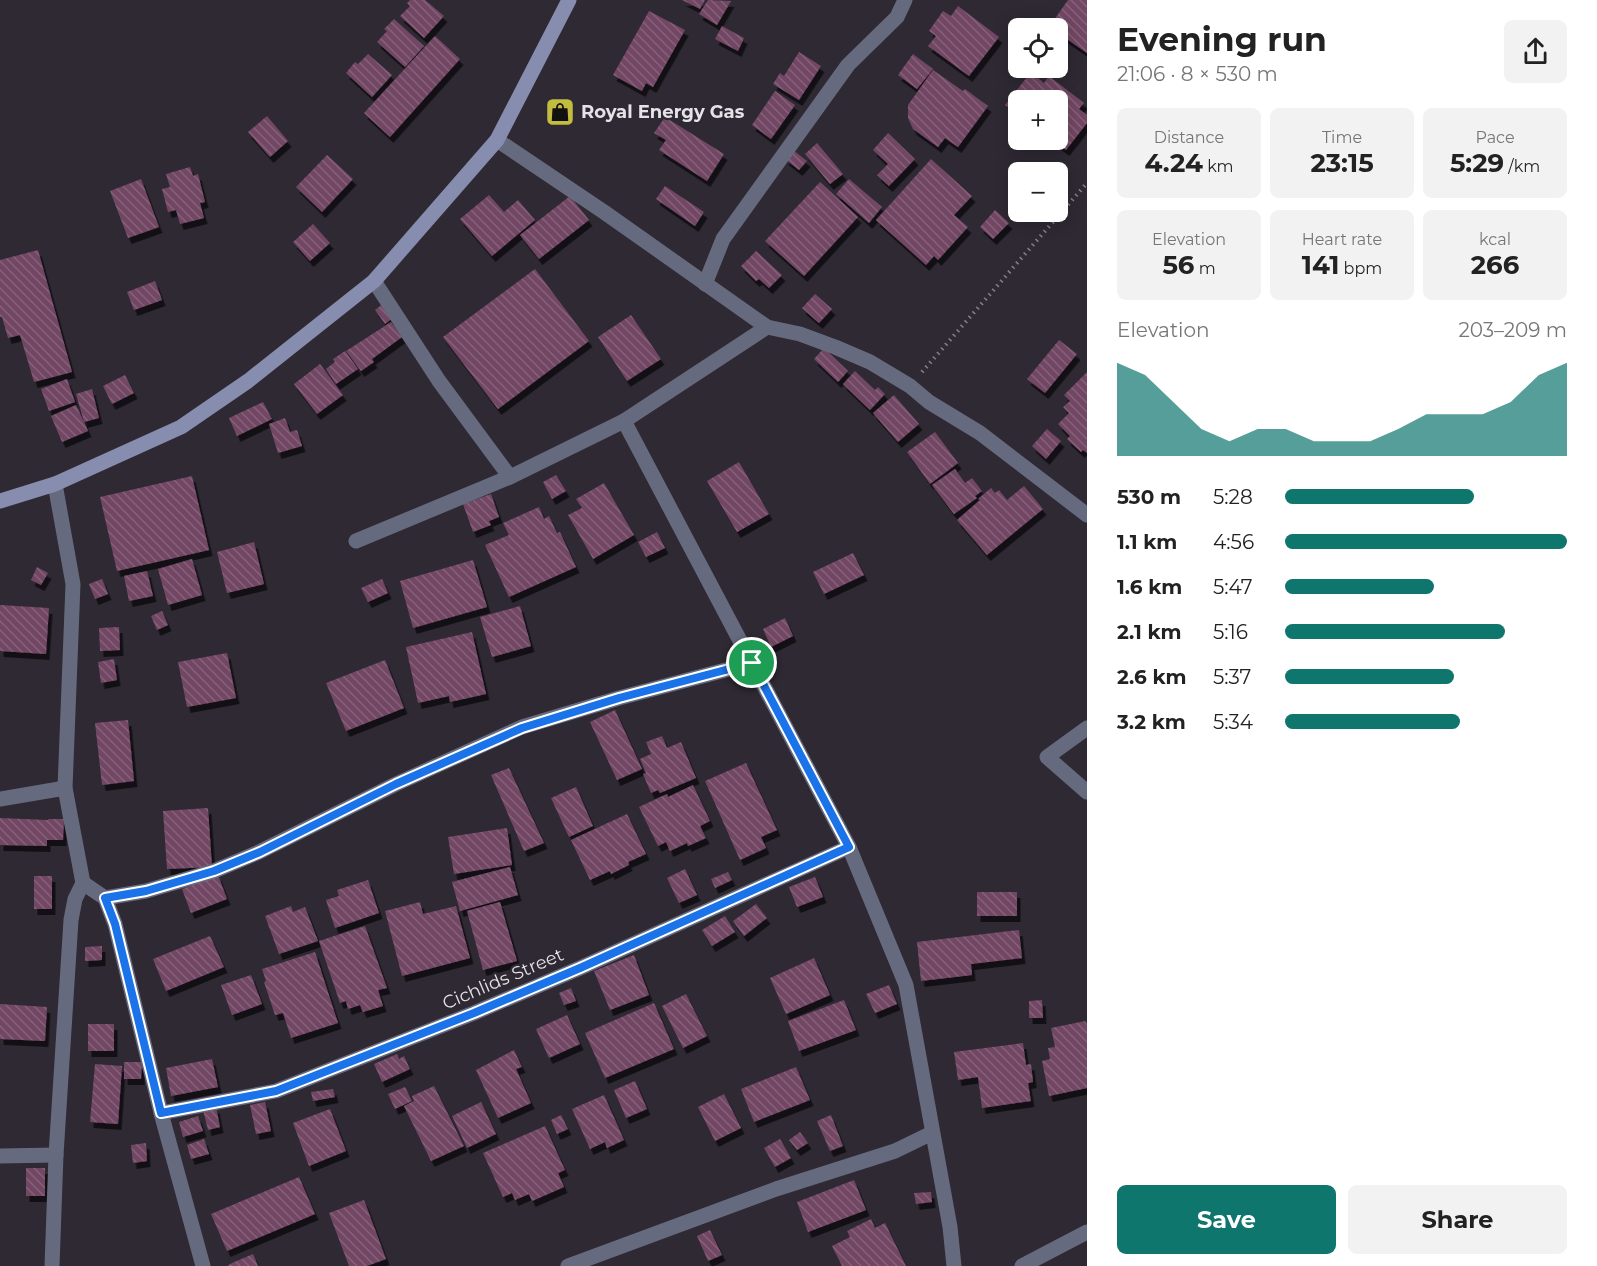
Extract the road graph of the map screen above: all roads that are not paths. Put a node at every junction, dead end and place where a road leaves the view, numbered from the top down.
1 (569, 0) edge
2 (905, 0) edge
3 (496, 140) junction
4 (374, 281) junction
5 (705, 284) junction
6 (767, 327) junction
7 (624, 421) junction
8 (510, 477) junction
9 (55, 484) junction
10 (0, 501) edge
11 (1087, 515) edge
12 (356, 540) dead end
13 (752, 663) junction
14 (1087, 728) edge
15 (65, 788) junction
16 (1087, 792) edge
17 (0, 799) edge
18 (849, 847) junction
19 (83, 883) junction
20 (105, 898) junction
21 (161, 1113) junction
22 (933, 1133) junction
23 (56, 1155) junction
24 (0, 1156) edge
25 (1087, 1232) edge
26 (52, 1266) edge
27 (203, 1266) edge
28 (568, 1266) edge
29 (954, 1266) edge
30 (1022, 1266) edge

1 - 3 main road
2 - 5 street
3 - 4 main road
3 - 5 street
4 - 8 street
4 - 9 main road
5 - 6 street
6 - 7 street
6 - 11 street
7 - 8 street
7 - 13 street
8 - 12 street
9 - 10 main road
9 - 15 street
13 - 18 street
13 - 20 street
14 - 16 street
15 - 17 street
15 - 19 street
18 - 21 street, Cichlids Street
18 - 22 street
19 - 20 street
19 - 23 street
20 - 21 street
21 - 27 street
22 - 28 street
22 - 29 street
23 - 24 street
23 - 26 street
25 - 30 street

